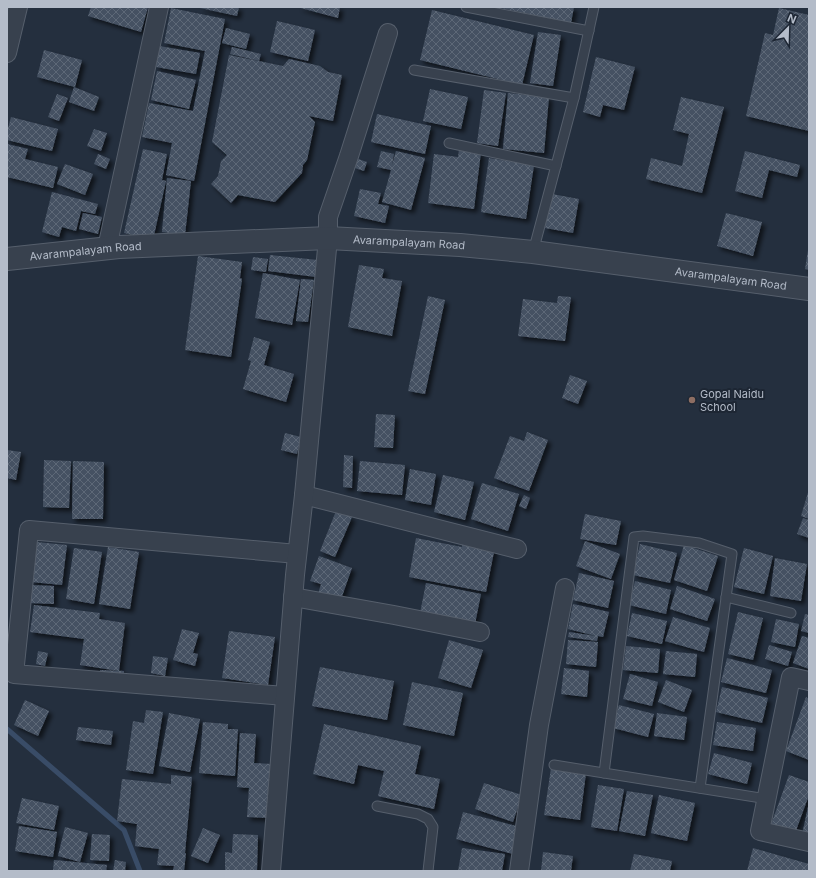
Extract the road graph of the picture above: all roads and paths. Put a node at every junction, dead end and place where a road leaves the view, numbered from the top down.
1 (18, 7) edge
2 (159, 7) edge
3 (466, 7) edge
4 (594, 7) edge
5 (589, 31) junction
6 (388, 33) dead end
7 (7, 52) edge
8 (414, 70) dead end
9 (574, 98) junction
10 (449, 143) dead end
11 (556, 166) junction
12 (328, 238) junction
13 (107, 248) junction
14 (532, 252) junction
15 (7, 259) edge
16 (809, 289) edge
17 (304, 495) junction
18 (517, 548) dead end
19 (297, 554) junction
20 (565, 588) dead end
21 (293, 597) junction
22 (726, 597) junction
23 (791, 612) dead end
24 (480, 632) dead end
25 (809, 681) edge
26 (285, 696) junction
27 (554, 765) dead end
28 (604, 773) junction
29 (700, 788) junction
30 (767, 799) junction
31 (377, 806) dead end
32 (809, 842) edge
33 (271, 871) edge
34 (428, 871) edge
35 (518, 871) edge

1 - 7 street
2 - 13 street
3 - 5 lane
4 - 5 lane
5 - 9 lane
6 - 12 street
8 - 9 lane
9 - 11 lane
10 - 11 lane
11 - 14 lane
12 - 13 street, Avarampalayam Road
12 - 14 street, Avarampalayam Road
12 - 17 street
13 - 15 street, Avarampalayam Road
14 - 16 street, Avarampalayam Road
17 - 18 street
17 - 19 street
19 - 21 street
19 - 26 street
20 - 35 street
21 - 24 street
21 - 26 street
22 - 23 lane
22 - 28 lane
22 - 29 lane
25 - 30 street
26 - 33 street
27 - 28 lane
28 - 29 lane
29 - 30 lane
30 - 32 street
31 - 34 lane

